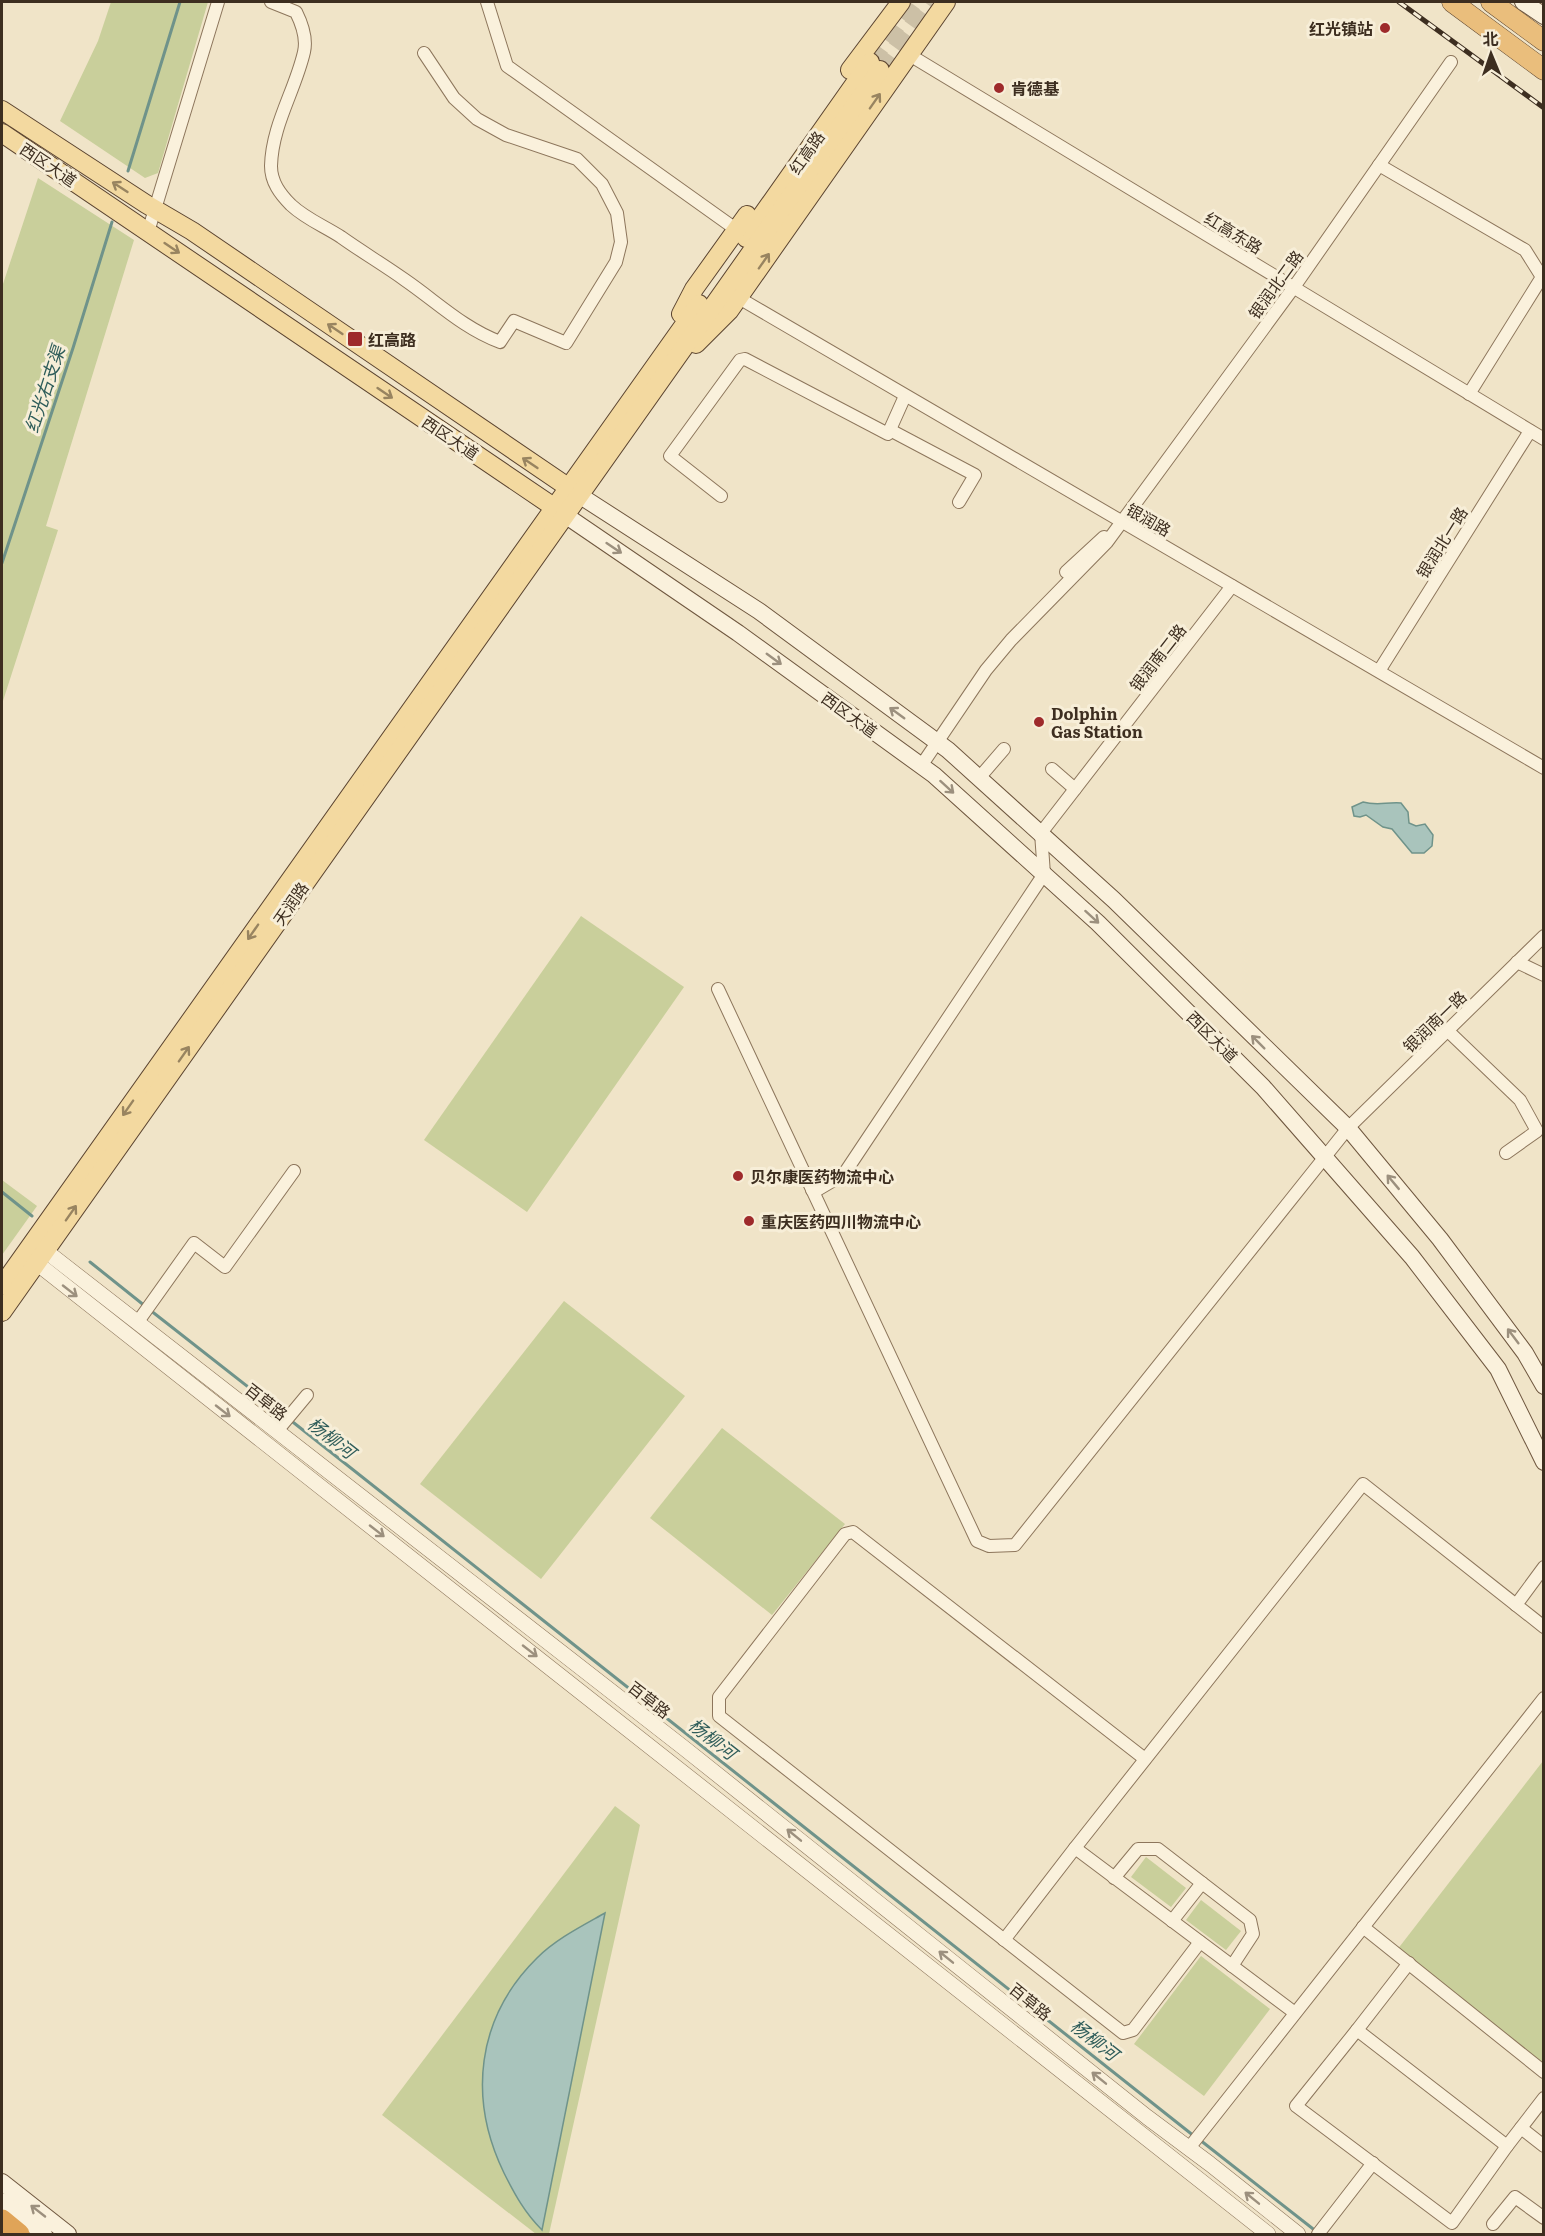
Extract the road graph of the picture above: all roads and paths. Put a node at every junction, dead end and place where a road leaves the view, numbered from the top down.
1 (218, 2) edge
2 (271, 2) edge
3 (487, 2) edge
4 (901, 2) edge
5 (946, 2) edge
6 (1452, 2) edge
7 (1491, 2) edge
8 (1523, 2) edge
9 (1544, 16) edge
10 (1544, 41) edge
11 (424, 54) dead end
12 (908, 54) junction
13 (1451, 62) dead end
14 (875, 66) tunnel mouth
15 (1544, 70) edge
16 (2, 110) edge
17 (2, 133) edge
18 (1379, 165) junction
19 (156, 210) junction
20 (736, 230) junction
21 (148, 232) junction
22 (1294, 287) junction
23 (739, 298) junction
24 (652, 380) junction
25 (1469, 394) junction
26 (905, 396) junction
27 (890, 430) junction
28 (1530, 431) junction
29 (1544, 439) edge
30 (573, 491) junction
31 (721, 496) dead end
32 (959, 502) dead end
33 (560, 511) junction
34 (1121, 523) junction
35 (1232, 586) junction
36 (1379, 672) junction
37 (933, 739) junction
38 (1004, 750) dead end
39 (917, 763) junction
40 (1544, 768) edge
41 (1052, 769) dead end
42 (979, 778) junction
43 (1075, 789) junction
44 (1041, 833) junction
45 (1044, 873) junction
46 (1544, 936) edge
47 (1517, 962) junction
48 (1544, 975) edge
49 (718, 989) dead end
50 (1448, 1031) junction
51 (1348, 1128) junction
52 (1506, 1154) dead end
53 (1324, 1156) junction
54 (294, 1172) dead end
55 (812, 1190) junction
56 (35, 1252) junction
57 (2, 1286) edge
58 (2, 1312) edge
59 (144, 1313) junction
60 (1544, 1386) edge
61 (307, 1395) dead end
62 (284, 1422) junction
63 (1544, 1462) edge
64 (1544, 1568) edge
65 (1516, 1605) junction
66 (1544, 1627) edge
67 (1544, 1698) edge
68 (1145, 1759) junction
69 (1075, 1848) junction
70 (1114, 1878) junction
71 (1202, 1883) junction
72 (1172, 1921) junction
73 (1363, 1927) junction
74 (1004, 1940) junction
75 (1200, 1942) junction
76 (1409, 1963) junction
77 (1232, 1966) junction
78 (1295, 2013) junction
79 (1357, 2030) junction
80 (1544, 2072) edge
81 (1544, 2098) edge
82 (1521, 2128) junction
83 (1194, 2141) junction
84 (1507, 2146) junction
85 (1544, 2146) edge
86 (1373, 2163) junction
87 (4, 2190) edge
88 (1544, 2218) edge
89 (2, 2220) edge
90 (1493, 2224) dead end
91 (1320, 2232) edge
92 (19, 2235) edge
93 (44, 2235) edge
94 (68, 2235) edge
95 (1268, 2235) edge
96 (1298, 2235) edge

1 - 19 street
2 - 11 street
3 - 20 street
4 - 20 main road
5 - 12 main road
6 - 15 highway
7 - 10 highway
8 - 9 main road
12 - 22 street, 红高东路
23 -> 12 main road
13 - 18 street, 银润北二路
14 - 24 main road, 红高路
19 -> 16 main road, 西区大道
17 - 21 main road, 西区大道
18 - 22 street, 银润北二路
18 - 25 street
19 - 21 street
30 -> 19 main road, 西区大道
20 - 24 main road
21 -> 33 main road, 西区大道
22 - 25 street, 红高东路
22 - 34 street, 银润北二路
23 - 24 main road
23 - 26 street, 银润路
24 - 30 main road, 红高路
25 - 28 street, 红高东路
26 - 27 street
26 - 34 street, 银润路
27 - 31 street
27 - 32 street
28 - 29 street, 红高东路
28 - 36 street, 银润北一路
30 - 33 main road, 红高路
37 -> 30 main road, 西区大道
33 -> 39 main road, 西区大道
33 - 56 main road, 天润路
34 - 35 street, 银润路
34 - 37 street, 银润北二路
35 - 36 street, 银润路
35 - 43 street, 银润南二路
36 - 40 street, 银润路
37 - 39 street, 银润北二路
37 - 42 main road, 西区大道
38 - 42 street
39 -> 45 main road, 西区大道
41 - 43 street
42 - 44 main road, 西区大道
43 - 44 street, 银润南二路
44 - 45 street
51 -> 44 main road, 西区大道
45 -> 53 main road, 西区大道
45 - 55 street
46 - 47 street, 银润南一路
47 - 48 street
47 - 50 street, 银润南一路
49 - 55 street
50 - 51 street, 银润南一路
50 - 52 street
51 - 53 street, 银润南一路
60 -> 51 main road, 西区大道
53 - 55 street, 银润南一路
53 - 63 main road, 西区大道
54 - 59 street
56 - 57 main road, 天润路
56 - 58 main road, 天润路
56 - 59 street, 百草路
56 -> 95 street
59 - 62 street, 百草路
61 - 62 street
83 -> 62 street, 百草路
64 - 65 street
65 - 66 street
65 - 68 street
67 - 73 street
68 - 69 street
68 - 74 street
69 - 70 street
69 - 74 street
70 - 71 street
70 - 72 street
71 - 72 street
71 - 77 street
72 - 75 street
73 - 76 street
73 - 78 street
74 - 75 street
75 - 77 street
76 - 79 street
76 - 80 street
77 - 78 street
78 - 83 street
79 - 84 street
79 - 86 street
81 - 82 street
82 - 84 street
82 - 85 street
96 -> 83 street, 百草路
84 - 86 street
86 - 91 street
87 - 93 main road
94 -> 87 main road
88 - 90 street
89 - 92 highway

